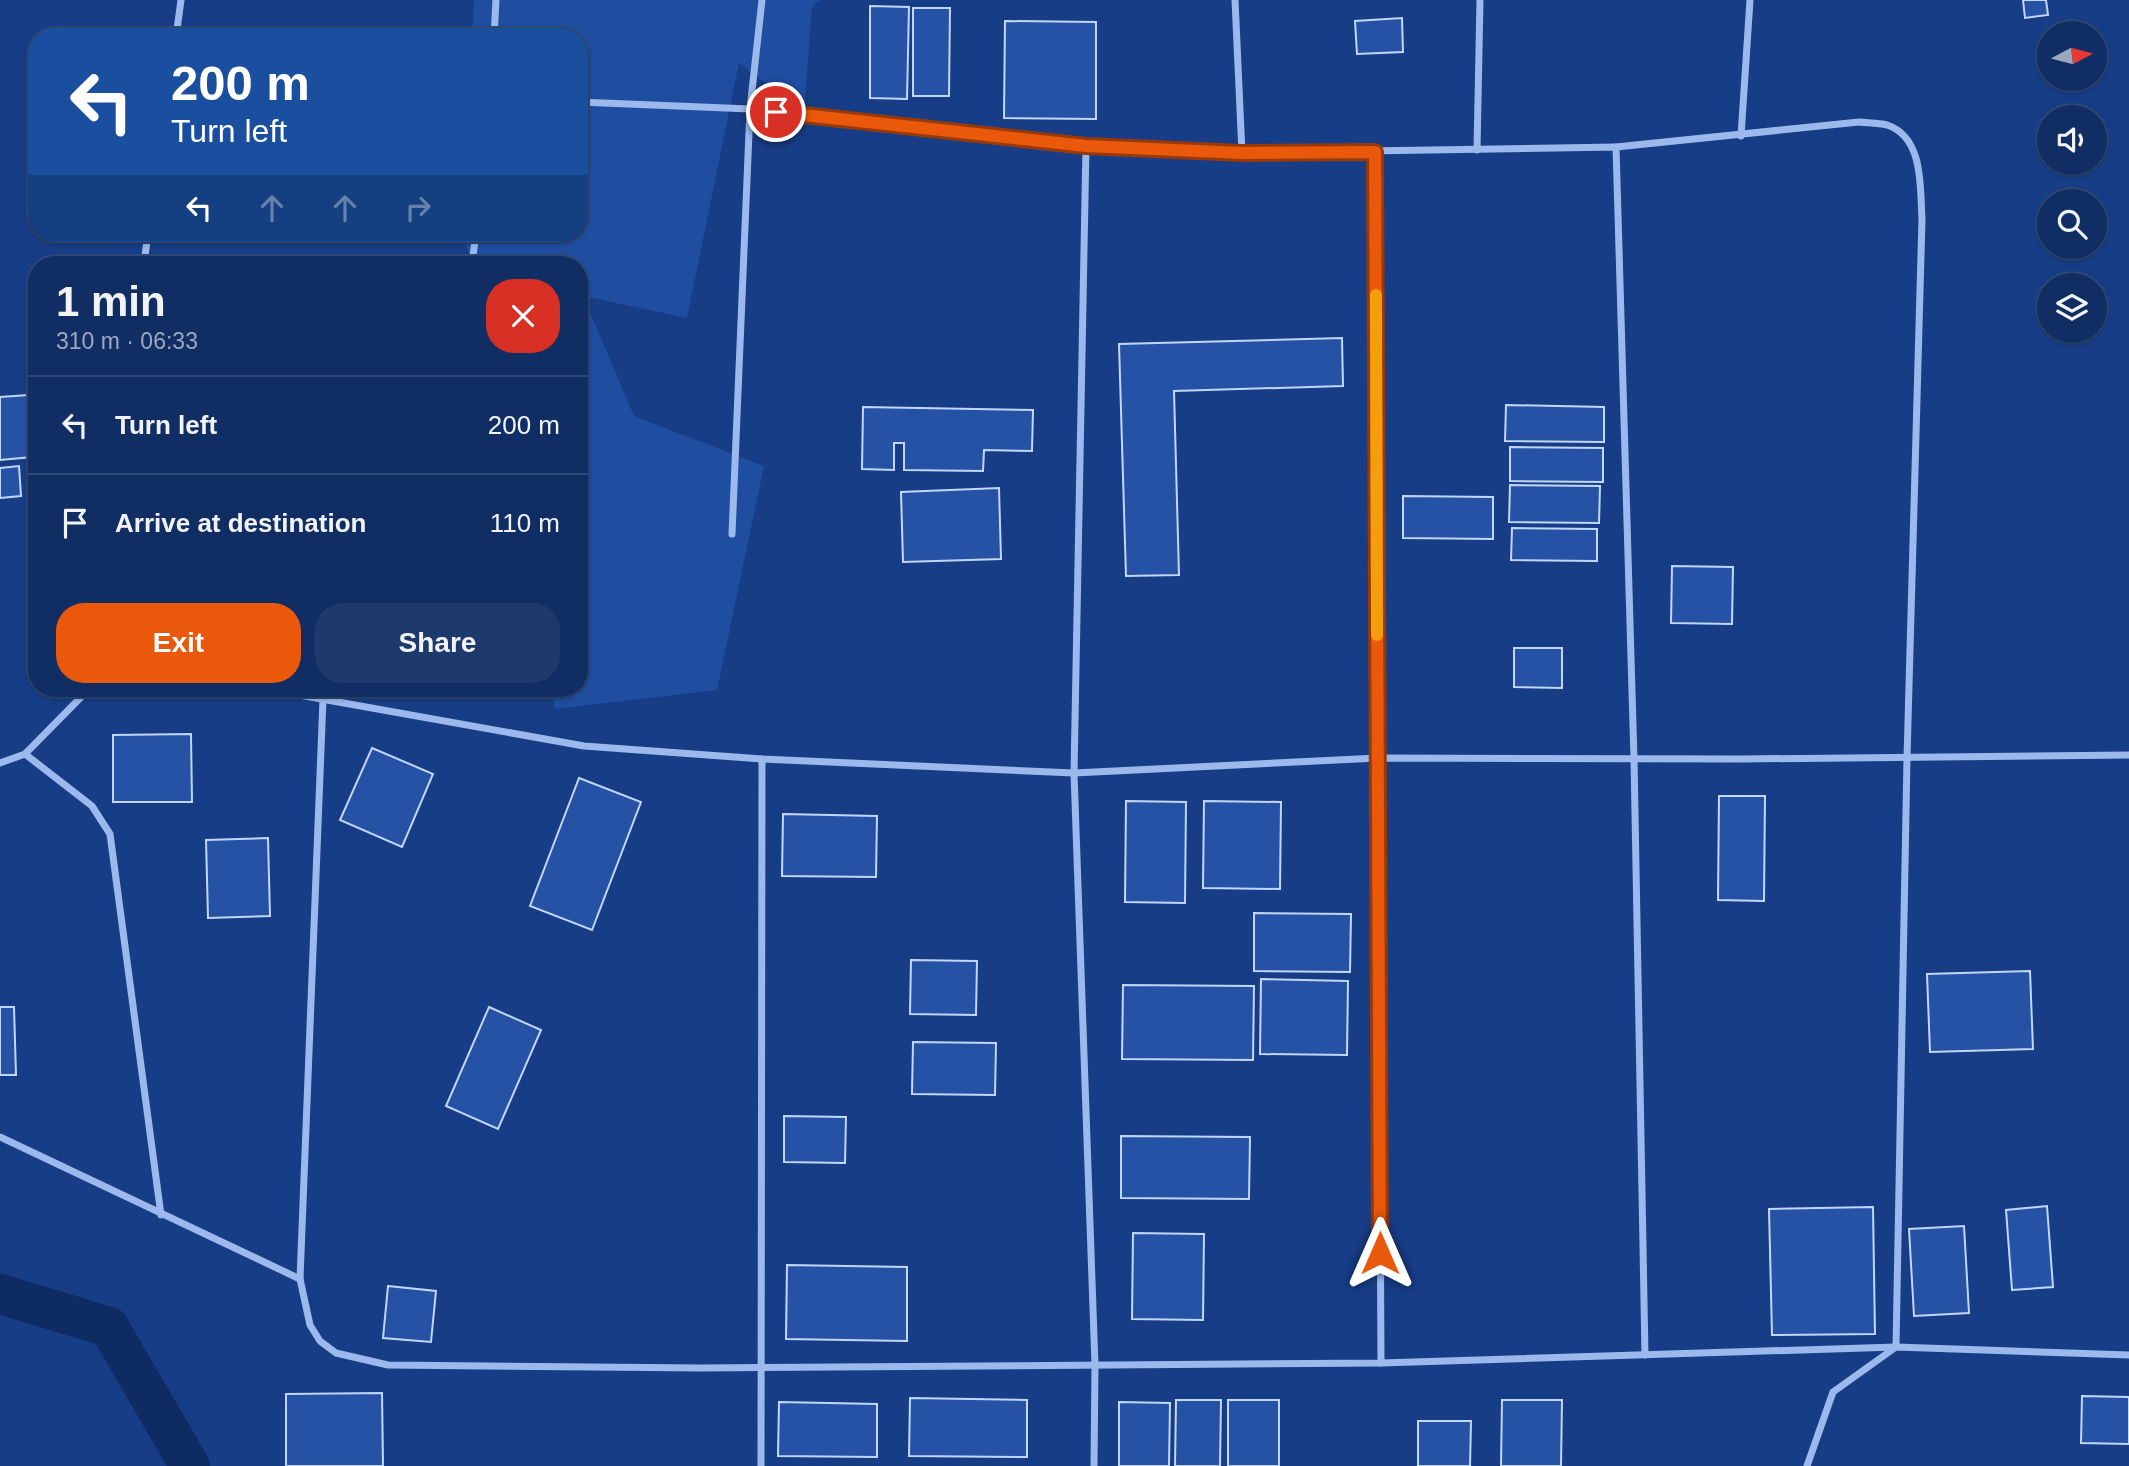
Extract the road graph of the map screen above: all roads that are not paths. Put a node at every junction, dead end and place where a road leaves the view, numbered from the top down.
1 (181, 0) edge
2 (496, 0) edge
3 (762, 0) edge
4 (1235, 0) edge
5 (1479, 0) edge
6 (1750, 0) edge
7 (177, 28) edge
8 (494, 28) edge
9 (588, 102) edge
10 (750, 110) junction
11 (1741, 136) junction
12 (1086, 146) junction
13 (1616, 147) junction
14 (1477, 150) junction
15 (1375, 152) junction
16 (1242, 153) junction
17 (732, 534) dead end
18 (81, 697) edge
19 (312, 697) edge
20 (323, 699) junction
21 (25, 754) junction
22 (2129, 755) edge
23 (1378, 758) junction
24 (1634, 758) junction
25 (1908, 758) junction
26 (762, 759) junction
27 (0, 763) edge
28 (1074, 773) junction
29 (0, 1137) edge
30 (161, 1215) junction
31 (300, 1279) junction
32 (1896, 1347) junction
33 (1645, 1355) junction
34 (2129, 1355) edge
35 (1381, 1363) junction
36 (1095, 1365) junction
37 (762, 1367) junction
38 (761, 1466) edge
39 (1094, 1466) edge
40 (1807, 1466) edge

1 - 7 street
2 - 8 street
3 - 10 street
4 - 16 street
5 - 14 street
6 - 11 street
9 - 10 street
10 - 12 street
10 - 17 street
11 - 13 street
11 - 25 street
12 - 16 street
12 - 28 street
13 - 14 street
13 - 24 street
14 - 15 street
15 - 16 street
15 - 23 street
18 - 21 street
19 - 20 street
20 - 26 street
20 - 31 street
21 - 27 street
21 - 30 street
22 - 25 street
23 - 24 street
23 - 28 street
23 - 35 street
24 - 25 street
24 - 33 street
25 - 32 street
26 - 28 street
26 - 37 street
28 - 36 street
29 - 30 street
30 - 31 street
31 - 37 street
32 - 33 street
32 - 34 street
32 - 40 street
33 - 35 street
35 - 36 street
36 - 37 street
36 - 39 street
37 - 38 street

